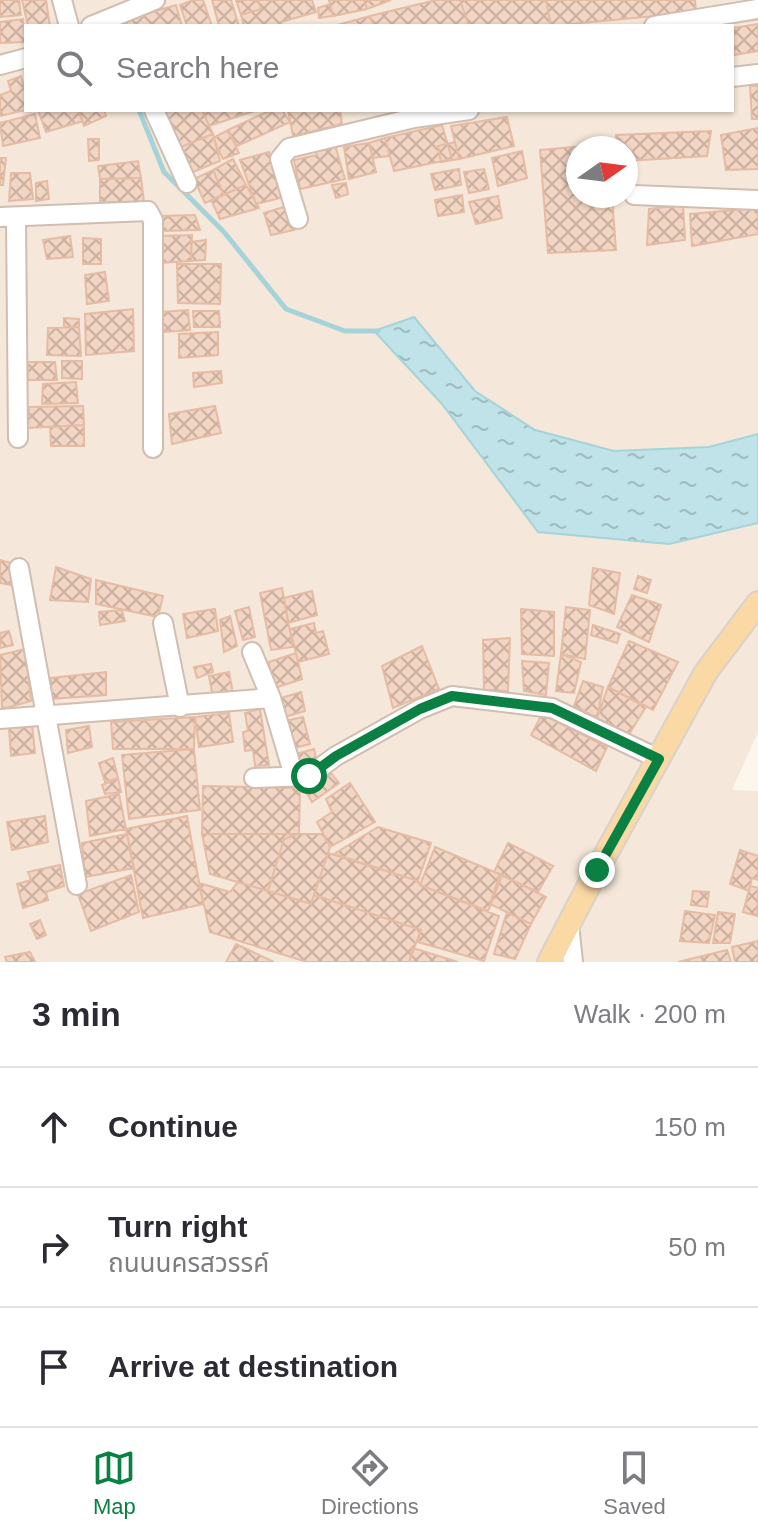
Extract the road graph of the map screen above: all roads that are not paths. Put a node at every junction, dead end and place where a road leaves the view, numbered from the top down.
1 (62, 0) edge
2 (155, 0) edge
3 (758, 9) edge
4 (114, 21) edge
5 (68, 24) edge
6 (666, 24) edge
7 (24, 59) edge
8 (0, 65) edge
9 (758, 74) edge
10 (734, 77) edge
11 (155, 112) edge
12 (455, 112) edge
13 (187, 183) dead end
14 (638, 195) edge
15 (758, 200) edge
16 (8, 217) edge
17 (298, 219) dead end
18 (18, 438) dead end
19 (153, 448) dead end
20 (19, 568) dead end
21 (758, 603) edge
22 (163, 623) dead end
23 (252, 652) dead end
24 (271, 698) junction
25 (180, 707) junction
26 (47, 716) junction
27 (0, 719) edge
28 (659, 759) junction
29 (294, 776) junction
30 (254, 778) dead end
31 (77, 885) dead end
32 (569, 924) junction
33 (549, 962) edge
34 (573, 962) edge

1 - 5 street
2 - 4 street
3 - 6 street
7 - 8 street
9 - 10 street
11 - 13 street
12 - 17 street
14 - 15 street
16 - 18 street
16 - 19 street
20 - 26 street
21 - 28 main road
22 - 25 street
23 - 24 street
24 - 25 street
24 - 29 street
25 - 26 street
26 - 27 street
26 - 31 street
28 - 29 street
28 - 32 main road
29 - 30 street
32 - 33 main road
32 - 34 street

